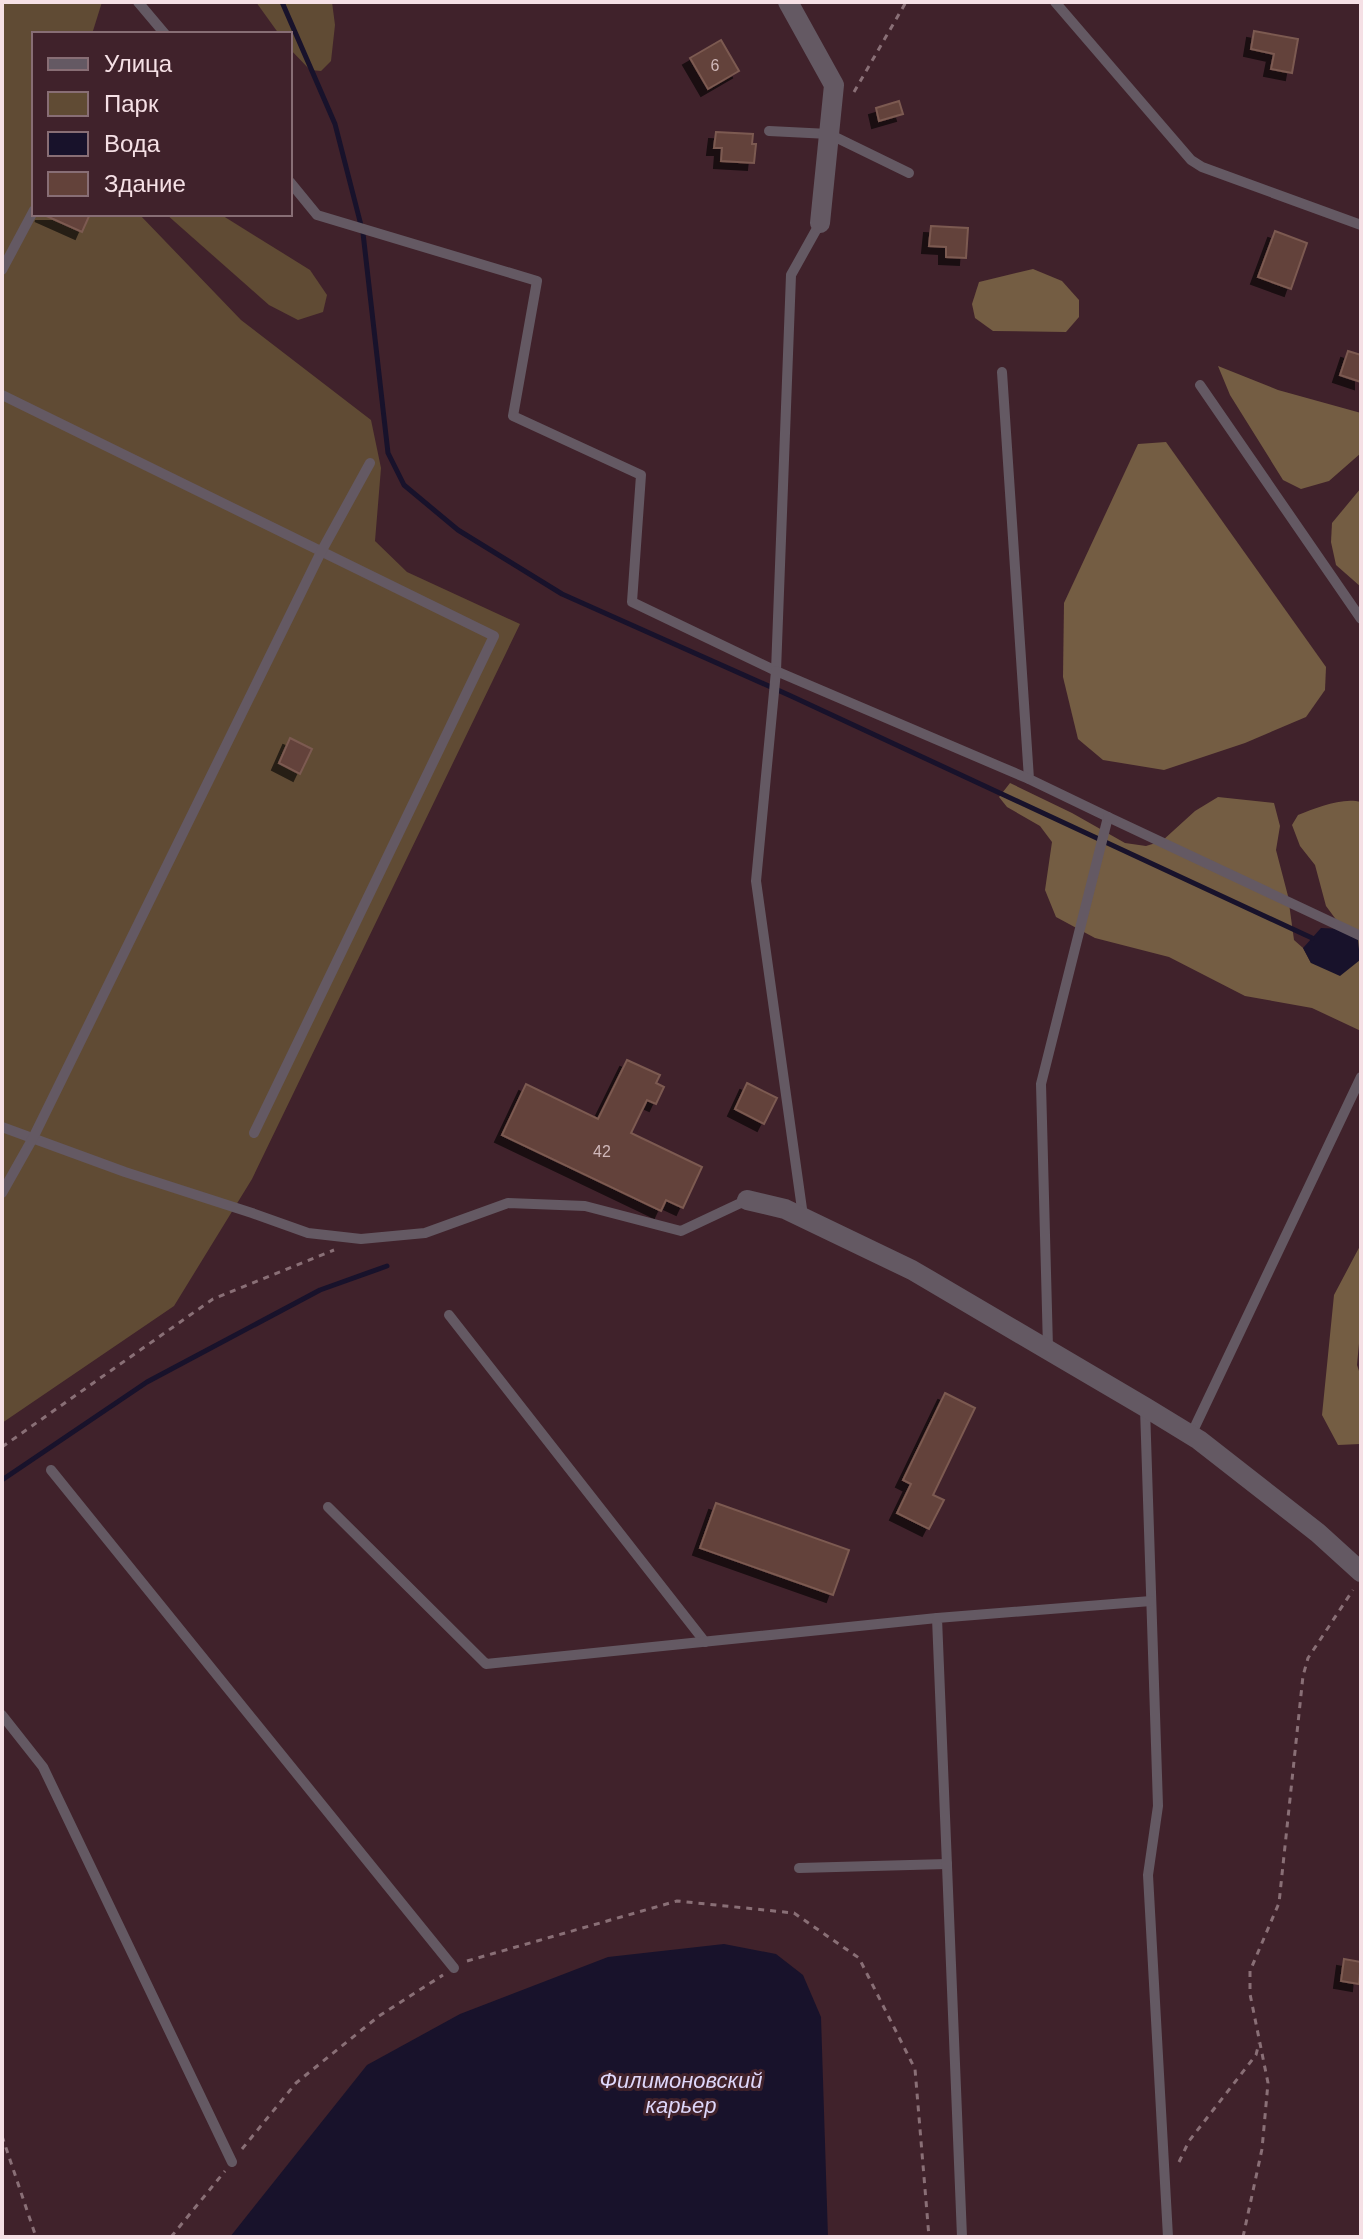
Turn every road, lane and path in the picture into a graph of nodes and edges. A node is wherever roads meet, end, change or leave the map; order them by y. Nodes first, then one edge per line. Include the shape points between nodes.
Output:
1 (138, 2) edge
2 (788, 2) edge
3 (906, 2) edge
4 (1055, 2) edge
5 (163, 32) edge
6 (852, 95) dead end
7 (769, 131) dead end
8 (829, 134) junction
9 (909, 173) dead end
10 (292, 184) edge
11 (32, 214) edge
12 (820, 223) joint
13 (1361, 225) edge
14 (2, 270) edge
15 (1002, 372) dead end
16 (1200, 385) dead end
17 (2, 395) edge
18 (370, 463) dead end
19 (321, 552) junction
20 (1361, 619) edge
21 (776, 671) junction
22 (1029, 779) junction
23 (1108, 817) junction
24 (1361, 936) edge
25 (1361, 1077) edge
26 (2, 1127) edge
27 (254, 1133) dead end
28 (33, 1138) junction
29 (2, 1193) edge
30 (747, 1200) joint
31 (803, 1218) junction
32 (361, 1239) junction
33 (449, 1315) dead end
34 (1048, 1348) junction
35 (1145, 1407) junction
36 (1191, 1435) junction
37 (2, 1447) edge
38 (51, 1470) dead end
39 (328, 1507) dead end
40 (1357, 1581) edge
41 (1151, 1601) junction
42 (937, 1618) junction
43 (705, 1642) junction
44 (2, 1715) edge
45 (947, 1864) junction
46 (799, 1868) dead end
47 (454, 1968) junction
48 (1260, 2040) junction
49 (2, 2136) edge
50 (232, 2162) junction
51 (1177, 2166) dead end
52 (36, 2237) edge
53 (171, 2237) edge
54 (929, 2237) edge
55 (962, 2237) edge
56 (1168, 2237) edge
57 (1243, 2237) edge

1 - 5 lane
2 - 8 street via 834,85
3 - 6 path
4 - 13 lane via 1191,160
7 - 8 lane
8 - 9 lane
8 - 12 street
10 - 21 lane via 317,215 537,281 513,416 641,475 632,602
11 - 14 lane
12 - 21 lane via 791,275
15 - 22 lane
16 - 20 lane
17 - 19 lane
18 - 19 lane
19 - 27 lane via 494,636
19 - 28 lane
21 - 22 lane
21 - 31 lane via 756,881
22 - 23 lane
23 - 24 lane
23 - 34 lane via 1041,1084
25 - 36 lane
26 - 28 lane
28 - 29 lane
28 - 32 lane via 308,1233
30 - 31 street
30 - 32 lane via 681,1231 585,1206 508,1203 425,1233
31 - 34 street via 912,1270
32 - 37 path via 213,1299
33 - 43 lane
34 - 35 street
35 - 36 street
35 - 41 lane
36 - 40 street via 1318,1533
38 - 47 lane
39 - 43 lane via 486,1664
40 - 48 path via 1308,1658 1303,1676 1279,1903 1250,1971
41 - 42 lane
41 - 56 lane via 1158,1806 1148,1875
42 - 43 lane
42 - 45 lane
44 - 50 lane via 43,1767
45 - 46 lane
45 - 55 lane
47 - 50 path via 379,2016 296,2083
47 - 54 path via 677,1901 794,1913 859,1958 915,2069
48 - 51 path via 1256,2055 1189,2141
48 - 57 path via 1268,2083 1262,2149
49 - 52 path
50 - 53 path

